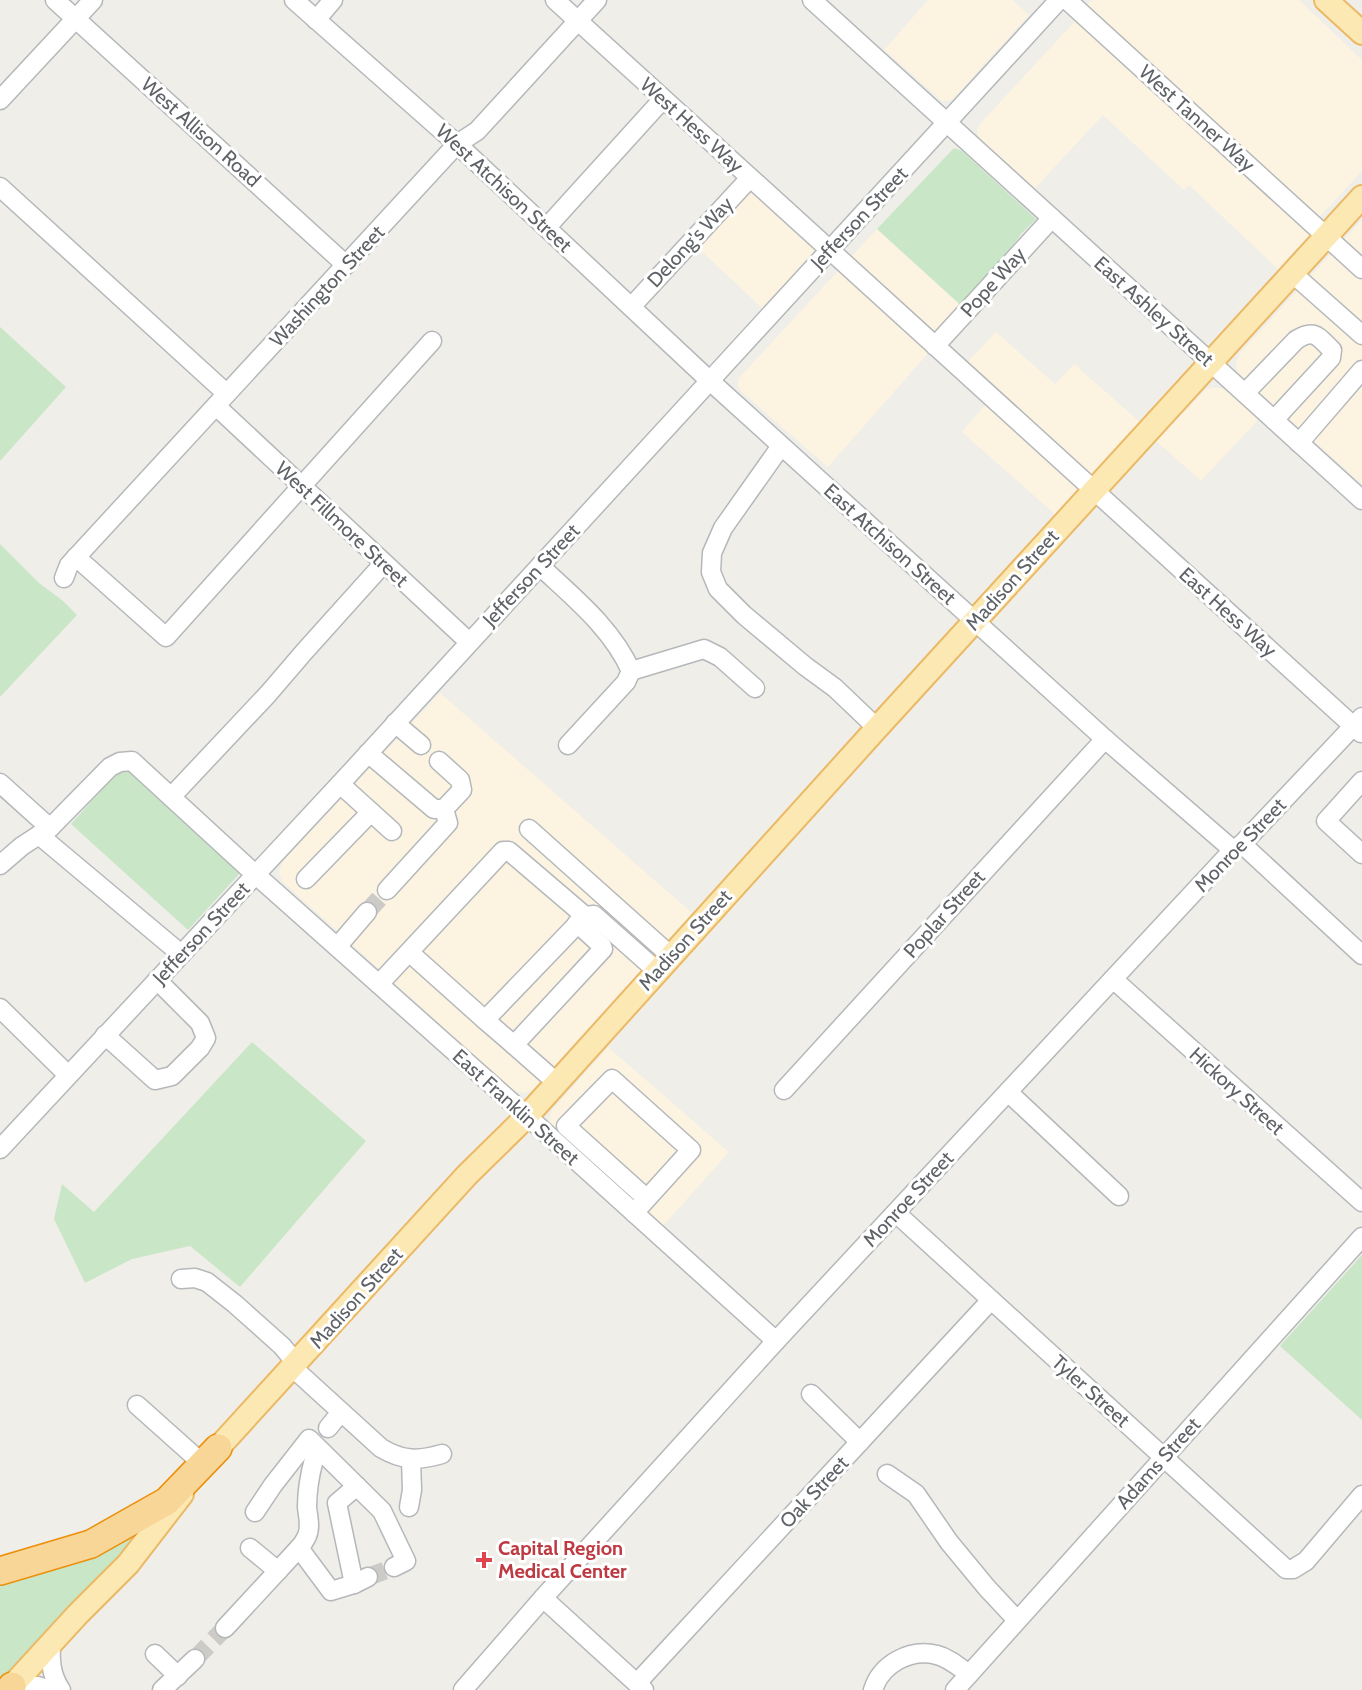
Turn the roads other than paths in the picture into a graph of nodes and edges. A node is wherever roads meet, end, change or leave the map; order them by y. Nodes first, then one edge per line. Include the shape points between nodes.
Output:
1 (55, 0) edge
2 (93, 0) edge
3 (294, 0) edge
4 (333, 0) edge
5 (555, 0) edge
6 (597, 0) edge
7 (812, 0) edge
8 (1059, 0) edge
9 (1067, 0) edge
10 (1326, 0) edge
11 (76, 18) junction
12 (316, 20) junction
13 (578, 21) junction
14 (1362, 33) edge
15 (663, 99) junction
16 (0, 100) edge
17 (947, 123) junction
18 (457, 144) junction
19 (750, 178) junction
20 (0, 187) edge
21 (1358, 208) edge
22 (1052, 218) junction
23 (547, 228) junction
24 (1326, 236) junction
25 (829, 250) junction
26 (346, 265) junction
27 (1362, 269) edge
28 (1292, 273) junction
29 (631, 307) junction
30 (1362, 336) edge
31 (432, 341) dead end
32 (935, 346) junction
33 (1211, 362) junction
34 (1362, 370) edge
35 (710, 381) junction
36 (1245, 393) junction
37 (221, 399) junction
38 (1274, 420) junction
39 (1299, 443) junction
40 (781, 446) junction
41 (302, 486) junction
42 (1094, 490) junction
43 (1362, 500) edge
44 (76, 558) junction
45 (384, 563) junction
46 (540, 566) junction
47 (64, 578) dead end
48 (974, 621) junction
49 (469, 642) junction
50 (631, 671) junction
51 (754, 688) dead end
52 (395, 723) junction
53 (1359, 726) edge
54 (877, 728) junction
55 (1105, 739) junction
56 (421, 744) dead end
57 (568, 745) dead end
58 (368, 753) junction
59 (440, 761) dead end
60 (1362, 781) edge
61 (0, 783) edge
62 (340, 784) junction
63 (171, 797) junction
64 (444, 809) junction
65 (371, 812) junction
66 (49, 828) junction
67 (529, 829) dead end
68 (392, 831) dead end
69 (1237, 847) junction
70 (4, 854) edge
71 (1362, 854) edge
72 (256, 875) junction
73 (306, 879) dead end
74 (387, 890) tunnel mouth
75 (367, 912) tunnel mouth
76 (581, 919) junction
77 (337, 947) junction
78 (409, 952) junction
79 (181, 954) junction
80 (1362, 955) edge
81 (664, 963) junction
82 (1113, 979) junction
83 (157, 980) junction
84 (379, 984) junction
85 (0, 1008) edge
86 (485, 1020) junction
87 (105, 1035) junction
88 (514, 1046) junction
89 (68, 1075) junction
90 (556, 1082) junction
91 (784, 1090) dead end
92 (1008, 1092) junction
93 (527, 1116) junction
94 (2, 1143) edge
95 (1119, 1196) dead end
96 (646, 1198) junction
97 (1362, 1202) edge
98 (634, 1213) junction
99 (896, 1213) junction
100 (1362, 1237) edge
101 (181, 1279) dead end
102 (991, 1300) junction
103 (776, 1341) junction
104 (294, 1365) junction
105 (811, 1394) dead end
106 (137, 1405) dead end
107 (341, 1412) junction
108 (328, 1428) dead end
109 (860, 1442) junction
110 (442, 1454) dead end
111 (210, 1456) junction
112 (1164, 1457) junction
113 (314, 1459) dead end
114 (411, 1459) junction
115 (887, 1474) dead end
116 (357, 1486) junction
117 (1362, 1495) edge
118 (410, 1507) dead end
119 (255, 1512) dead end
120 (250, 1548) dead end
121 (299, 1548) junction
122 (394, 1567) dead end
123 (0, 1571) edge
124 (278, 1571) junction
125 (543, 1598) junction
126 (1017, 1620) junction
127 (225, 1629) tunnel mouth
128 (51, 1644) junction
129 (155, 1654) dead end
130 (195, 1659) tunnel mouth
131 (969, 1674) junction
132 (178, 1676) junction
133 (640, 1687) edge
134 (10, 1688) edge
135 (51, 1690) edge
136 (61, 1690) edge
137 (162, 1690) edge
138 (463, 1690) edge
139 (873, 1690) edge
140 (955, 1690) edge

1 - 11 street, West Allison Road
2 - 11 street
3 - 12 street, West Atchison Street
4 - 12 street
5 - 13 street, West Hess Way
6 - 13 street, Washington Street
7 - 17 street, East Ashley Street
8 - 17 street, Jefferson Street
9 - 24 street, West Tanner Way
10 - 14 main road
11 - 16 street
11 - 26 street, West Allison Road
12 - 18 street, West Atchison Street
13 - 15 street, West Hess Way
13 - 18 street, Washington Street via 477,131
15 - 19 street, West Hess Way
15 - 23 street
17 - 22 street, East Ashley Street
17 - 25 street, Jefferson Street
18 - 23 street, West Atchison Street
18 - 26 street, Washington Street
19 - 25 street, West Hess Way
19 - 29 street, Delong's Way
20 - 37 street, West Fillmore Street
21 - 24 main road, Madison Street
22 - 32 street, Pope Way
22 - 33 street, East Ashley Street
23 - 29 street, West Atchison Street
24 - 27 street, West Tanner Way
24 - 28 main road, Madison Street
25 - 32 street, West Hess Way
25 - 35 street, Jefferson Street
26 - 37 street, Washington Street
28 - 30 street
28 - 33 main road, Madison Street
29 - 35 street, West Atchison Street
31 - 41 street
32 - 42 street, East Hess Way
33 - 36 street, East Ashley Street
33 - 42 main road, Madison Street
34 - 39 street
35 - 40 street, East Atchison Street
35 - 46 street, Jefferson Street
36 - 38 street, East Ashley Street
36 - 38 street via 1296,340 1306,333 1316,334 1332,350 1331,358
37 - 41 street, West Fillmore Street
37 - 44 street, Washington Street
38 - 39 street, East Ashley Street
39 - 43 street, East Ashley Street
40 - 48 street, East Atchison Street
40 - 54 street via 723,528 712,553 711,572 718,589 744,615 835,688
41 - 44 street via 166,637
41 - 45 street, West Fillmore Street
42 - 48 main road, Madison Street
42 - 53 street, East Hess Way
44 - 47 street, Washington Street
45 - 49 street, West Fillmore Street
45 - 63 street
46 - 49 street, Jefferson Street
46 - 50 street via 597,620
48 - 54 main road, Madison Street
48 - 55 street, East Atchison Street
49 - 52 street, Jefferson Street
50 - 51 street via 704,650 720,657
50 - 57 street via 626,682
52 - 56 street
52 - 58 street, Jefferson Street
53 - 69 street, Monroe Street
54 - 81 main road, Madison Street
55 - 69 street, East Atchison Street
55 - 91 street, Poplar Street
58 - 62 street, Jefferson Street
58 - 64 street via 434,810
59 - 64 street via 460,780 462,790
60 - 71 street via 1326,821
61 - 66 street
62 - 65 street
62 - 72 street, Jefferson Street
63 - 66 street, East Franklin Street via 132,760 120,762 110,767
63 - 72 street, East Franklin Street
64 - 74 street via 448,823
65 - 68 street
65 - 73 street
66 - 70 street
66 - 79 street
67 - 81 street
69 - 80 street, East Atchison Street
69 - 82 street, Monroe Street
72 - 77 street, East Franklin Street
72 - 79 street, Jefferson Street
75 - 77 street
76 - 78 street via 509,851 503,851
76 - 81 street via 594,915
76 - 86 street
76 - 88 street via 603,949
77 - 84 street, East Franklin Street
78 - 84 street
78 - 86 street
79 - 83 street, Jefferson Street
81 - 90 main road, Madison Street
82 - 92 street, Monroe Street
82 - 97 street, Hickory Street
83 - 87 street, Jefferson Street
83 - 87 street via 200,1023 206,1038 200,1048 172,1076 155,1080
84 - 93 street, East Franklin Street
85 - 89 street
86 - 88 street
87 - 89 street, Jefferson Street
88 - 90 street
89 - 94 street, Jefferson Street
90 - 93 main road, Madison Street
92 - 95 street
92 - 99 street, Monroe Street
93 - 98 street, East Franklin Street
93 - 104 main road, Madison Street
96 - 96 street via 691,1150 612,1079 566,1126
96 - 98 street
98 - 103 street, East Franklin Street
99 - 102 street, Tyler Street
99 - 103 street, Monroe Street
100 - 112 street, Adams Street
101 - 104 street via 207,1282 282,1346
102 - 109 street, Oak Street
102 - 112 street, Tyler Street
103 - 125 street, Monroe Street
104 - 107 street
104 - 111 main road, Madison Street
105 - 109 street
106 - 111 street
107 - 108 street
107 - 114 street via 381,1448
109 - 133 street, Oak Street
110 - 114 street
111 - 123 highway via 167,1501 91,1544
111 - 128 main road, Madison Street via 128,1564
112 - 117 street, Tyler Street via 1286,1569 1305,1561
112 - 126 street, Adams Street
113 - 121 street via 308,1493 308,1536
114 - 118 street
115 - 126 street via 916,1494 949,1542
116 - 119 street via 309,1439
116 - 121 street via 338,1503 361,1581 331,1591
116 - 122 street via 382,1511 406,1562
120 - 124 street
121 - 124 street
124 - 127 street
125 - 133 street
125 - 138 street, Monroe Street
126 - 131 street, Adams Street
128 - 134 main road, Madison Street
128 - 136 street via 50,1665
129 - 132 street
130 - 132 street
131 - 139 street via 937,1655 910,1655 885,1669
131 - 140 street, Adams Street
132 - 137 street
134 - 135 street via 38,1686

